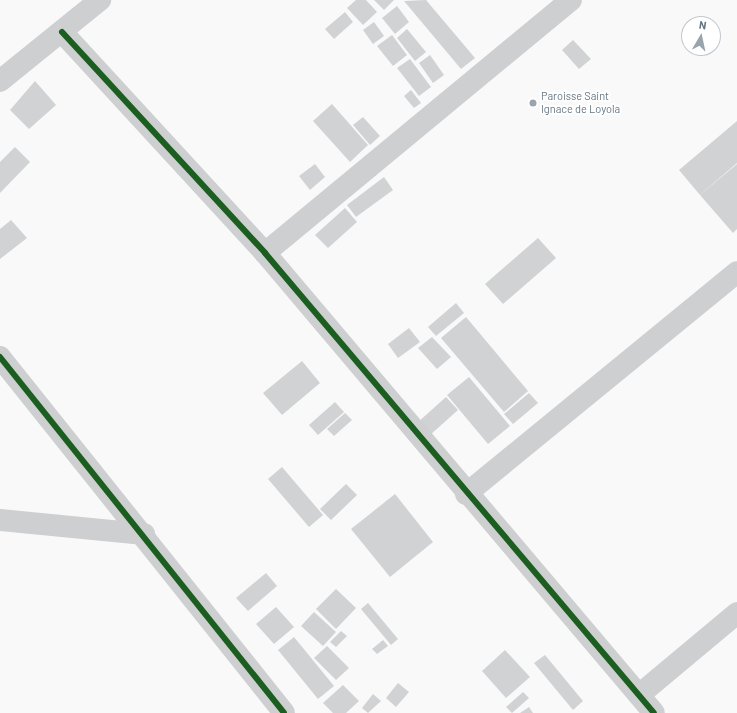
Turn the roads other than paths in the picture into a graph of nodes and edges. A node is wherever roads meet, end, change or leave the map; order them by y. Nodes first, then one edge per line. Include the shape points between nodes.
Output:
1 (100, 0) edge
2 (571, 0) edge
3 (62, 32) junction
4 (0, 81) edge
5 (265, 253) junction
6 (737, 272) edge
7 (0, 356) edge
8 (466, 494) junction
9 (0, 520) edge
10 (144, 534) junction
11 (737, 612) edge
12 (638, 695) junction
13 (284, 713) edge
14 (654, 713) edge

1 - 3 street
2 - 5 street
3 - 4 street
3 - 5 street
5 - 8 street
6 - 8 street
7 - 10 street
8 - 12 street
9 - 10 street
10 - 13 street
11 - 12 street
12 - 14 street

